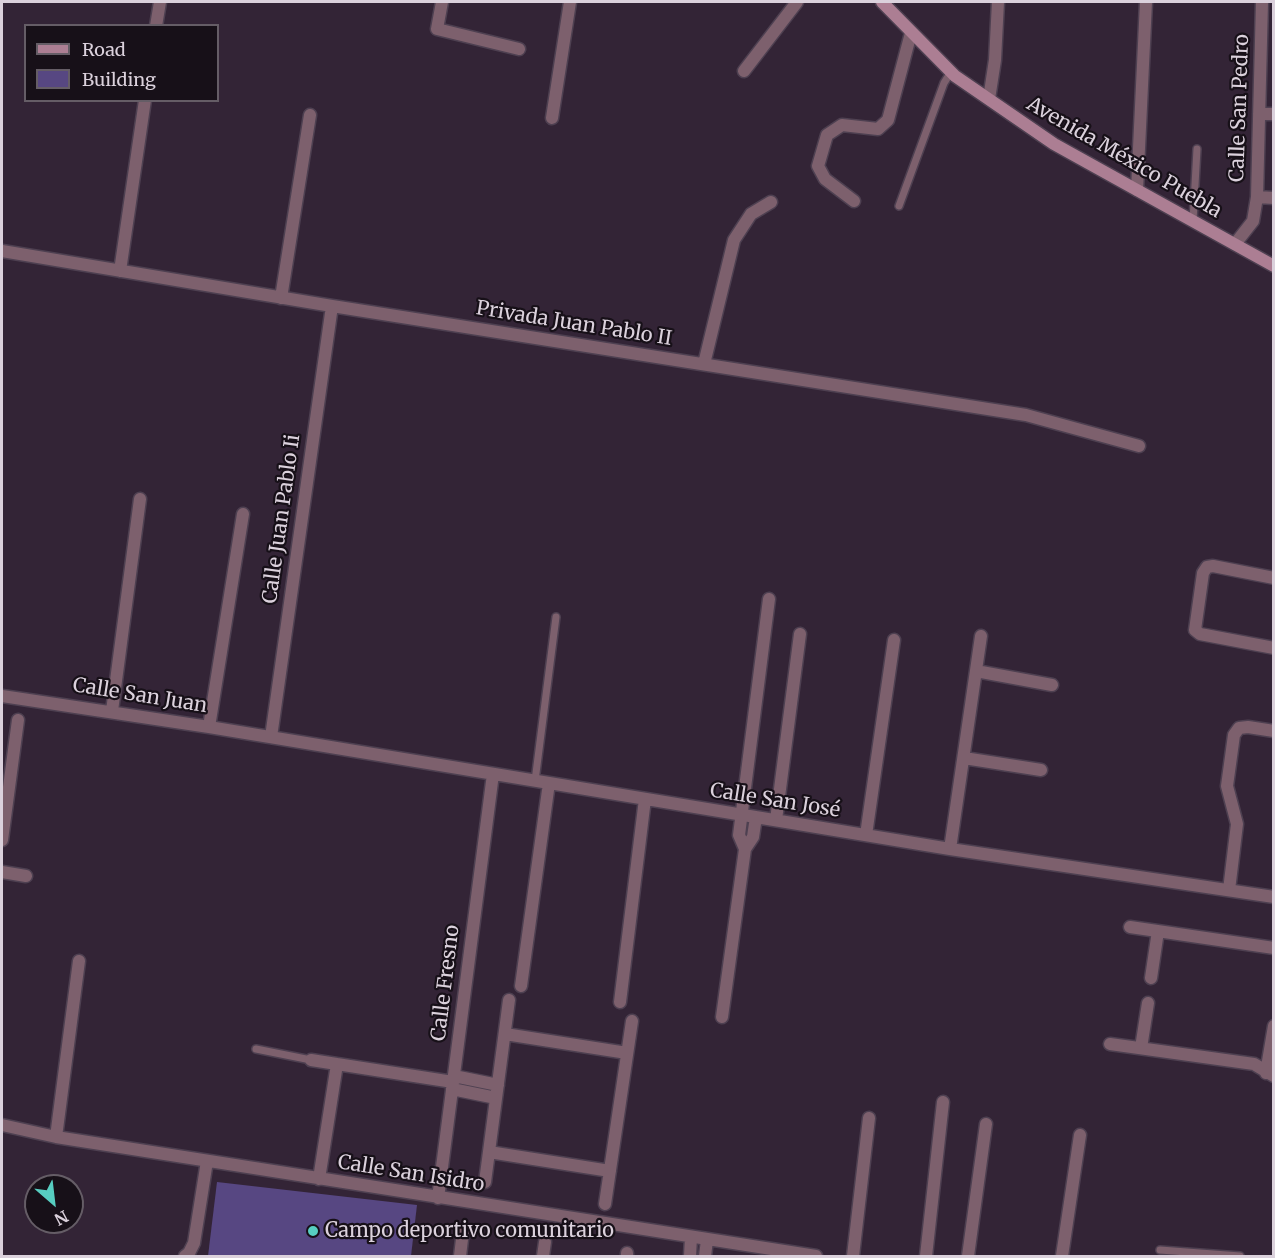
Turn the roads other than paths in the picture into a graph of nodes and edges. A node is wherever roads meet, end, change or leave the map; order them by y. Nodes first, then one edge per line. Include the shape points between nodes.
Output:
1 (160, 2) edge
2 (442, 2) edge
3 (570, 2) edge
4 (797, 2) edge
5 (882, 2) edge
6 (998, 2) edge
7 (1146, 2) edge
8 (1262, 2) edge
9 (156, 24) edge
10 (1268, 29) edge
11 (911, 33) junction
12 (519, 49) dead end
13 (744, 71) dead end
14 (951, 72) junction
15 (989, 99) junction
16 (146, 102) edge
17 (1259, 114) junction
18 (1274, 114) edge
19 (310, 115) dead end
20 (552, 118) dead end
21 (1197, 149) dead end
22 (1137, 190) junction
23 (1257, 197) junction
24 (1274, 198) edge
25 (854, 201) dead end
26 (771, 202) dead end
27 (899, 206) dead end
28 (1193, 221) junction
29 (1235, 244) junction
30 (2, 251) edge
31 (1274, 266) edge
32 (120, 271) junction
33 (281, 298) junction
34 (332, 306) junction
35 (704, 364) junction
36 (1139, 446) dead end
37 (140, 499) dead end
38 (243, 514) dead end
39 (1274, 578) edge
40 (769, 599) dead end
41 (556, 617) dead end
42 (800, 634) dead end
43 (981, 636) dead end
44 (894, 640) dead end
45 (1274, 648) edge
46 (976, 671) junction
47 (1052, 685) dead end
48 (2, 696) edge
49 (112, 711) junction
50 (18, 720) dead end
51 (210, 726) junction
52 (1274, 731) edge
53 (271, 737) junction
54 (964, 758) junction
55 (1041, 770) dead end
56 (492, 774) junction
57 (535, 781) junction
58 (549, 783) junction
59 (5, 792) edge
60 (645, 799) junction
61 (742, 815) junction
62 (756, 817) junction
63 (776, 820) junction
64 (866, 835) junction
65 (2, 840) edge
66 (745, 849) junction
67 (950, 849) junction
68 (2, 872) edge
69 (26, 876) dead end
70 (1229, 890) junction
71 (1274, 897) edge
72 (1130, 927) dead end
73 (1158, 931) junction
74 (1274, 948) edge
75 (79, 961) dead end
76 (1151, 978) dead end
77 (521, 986) dead end
78 (509, 1000) dead end
79 (620, 1002) dead end
80 (1148, 1002) dead end
81 (722, 1017) dead end
82 (632, 1021) dead end
83 (1274, 1026) edge
84 (505, 1034) junction
85 (1110, 1044) dead end
86 (1141, 1048) junction
87 (256, 1049) dead end
88 (627, 1053) junction
89 (1271, 1059) edge
90 (311, 1060) joint
91 (337, 1064) junction
92 (1254, 1064) junction
93 (1270, 1075) edge
94 (453, 1083) junction
95 (497, 1092) junction
96 (943, 1102) dead end
97 (869, 1118) dead end
98 (986, 1124) dead end
99 (2, 1125) edge
100 (1080, 1135) dead end
101 (56, 1137) junction
102 (489, 1152) junction
103 (207, 1161) junction
104 (610, 1171) junction
105 (319, 1179) junction
106 (485, 1182) dead end
107 (438, 1198) junction
108 (605, 1204) dead end
109 (463, 1231) dead end
110 (691, 1237) junction
111 (707, 1240) junction
112 (545, 1242) dead end
113 (1160, 1250) dead end
114 (185, 1257) edge
115 (460, 1257) edge
116 (543, 1257) edge
117 (690, 1257) edge
118 (705, 1257) edge
119 (816, 1257) edge
120 (853, 1257) edge
121 (926, 1257) edge
122 (968, 1257) edge
123 (1062, 1257) edge
124 (1240, 1257) edge

1 - 9 street
2 - 12 street via 437,29
3 - 20 street
4 - 13 street
5 - 11 main road, Avenida México Puebla
6 - 15 street
7 - 22 street
8 - 10 street, Calle San Pedro
10 - 17 street, Calle San Pedro
11 - 14 main road, Avenida México Puebla
11 - 25 street via 888,120 878,129 842,125 827,135 818,166 825,179
14 - 15 main road, Avenida México Puebla
14 - 27 lane
15 - 22 main road, Avenida México Puebla via 1054,144
16 - 32 street
17 - 18 street
17 - 23 street, Calle San Pedro
19 - 33 street
21 - 28 lane
22 - 28 main road, Avenida México Puebla
23 - 24 street
23 - 29 street, Calle San Pedro via 1253,221
26 - 35 street via 751,214 734,240
28 - 29 main road, Avenida México Puebla
29 - 31 main road, Avenida México Puebla
30 - 32 street, Privada Juan Pablo II
32 - 33 street, Privada Juan Pablo II
33 - 34 street, Privada Juan Pablo II
34 - 35 street, Privada Juan Pablo II
34 - 53 street, Calle Juan Pablo Ii
35 - 36 street, Privada Juan Pablo II via 1026,415
37 - 49 street
38 - 51 street
39 - 45 street via 1207,567 1195,630
40 - 61 street
41 - 57 lane
42 - 63 street
43 - 46 street
44 - 64 street
46 - 47 street
46 - 54 street
48 - 49 street, Calle San Juan
49 - 51 street, Calle San Juan
50 - 59 street
51 - 53 street, Calle San Juan
52 - 70 street via 1248,727 1239,728 1234,735 1227,786 1237,824
53 - 56 street, Calle San José
54 - 55 street
54 - 67 street
56 - 57 street, Calle San José
56 - 94 street, Calle Fresno
57 - 58 street, Calle San José
58 - 60 street, Calle San José
58 - 77 street
59 - 65 street
60 - 61 street, Calle San José
60 - 79 street
61 - 62 street, Calle San José
61 - 66 street via 739,835
62 - 63 street, Calle San José
62 - 66 street via 753,837
63 - 64 street, Calle San José
64 - 67 street, Calle San José
66 - 81 street
67 - 70 street, Calle San José
68 - 69 street
70 - 71 street, Calle San José
72 - 73 street
73 - 74 street
73 - 76 street
75 - 101 street
78 - 84 street
80 - 86 street
82 - 88 street
83 - 89 street
84 - 88 street
84 - 95 street
85 - 86 street
86 - 92 street
87 - 90 lane
88 - 104 street
89 - 92 street
89 - 93 street
90 - 91 street
91 - 94 street
91 - 105 street
92 - 93 street
94 - 95 street
94 - 107 street, Calle Fresno
95 - 102 street
96 - 121 street
97 - 120 street
98 - 122 street
99 - 101 street, Calle San Isidro
100 - 123 street
101 - 103 street, Calle San Isidro
102 - 104 street
102 - 106 street
103 - 105 street, Calle San Isidro
103 - 114 street via 194,1243
104 - 108 street
105 - 107 street, Calle San Isidro
107 - 110 street, Calle San Isidro
109 - 115 street
110 - 111 street, Calle San Isidro
110 - 117 street
111 - 118 street
111 - 119 street, Calle San Isidro
112 - 116 street
113 - 124 lane

